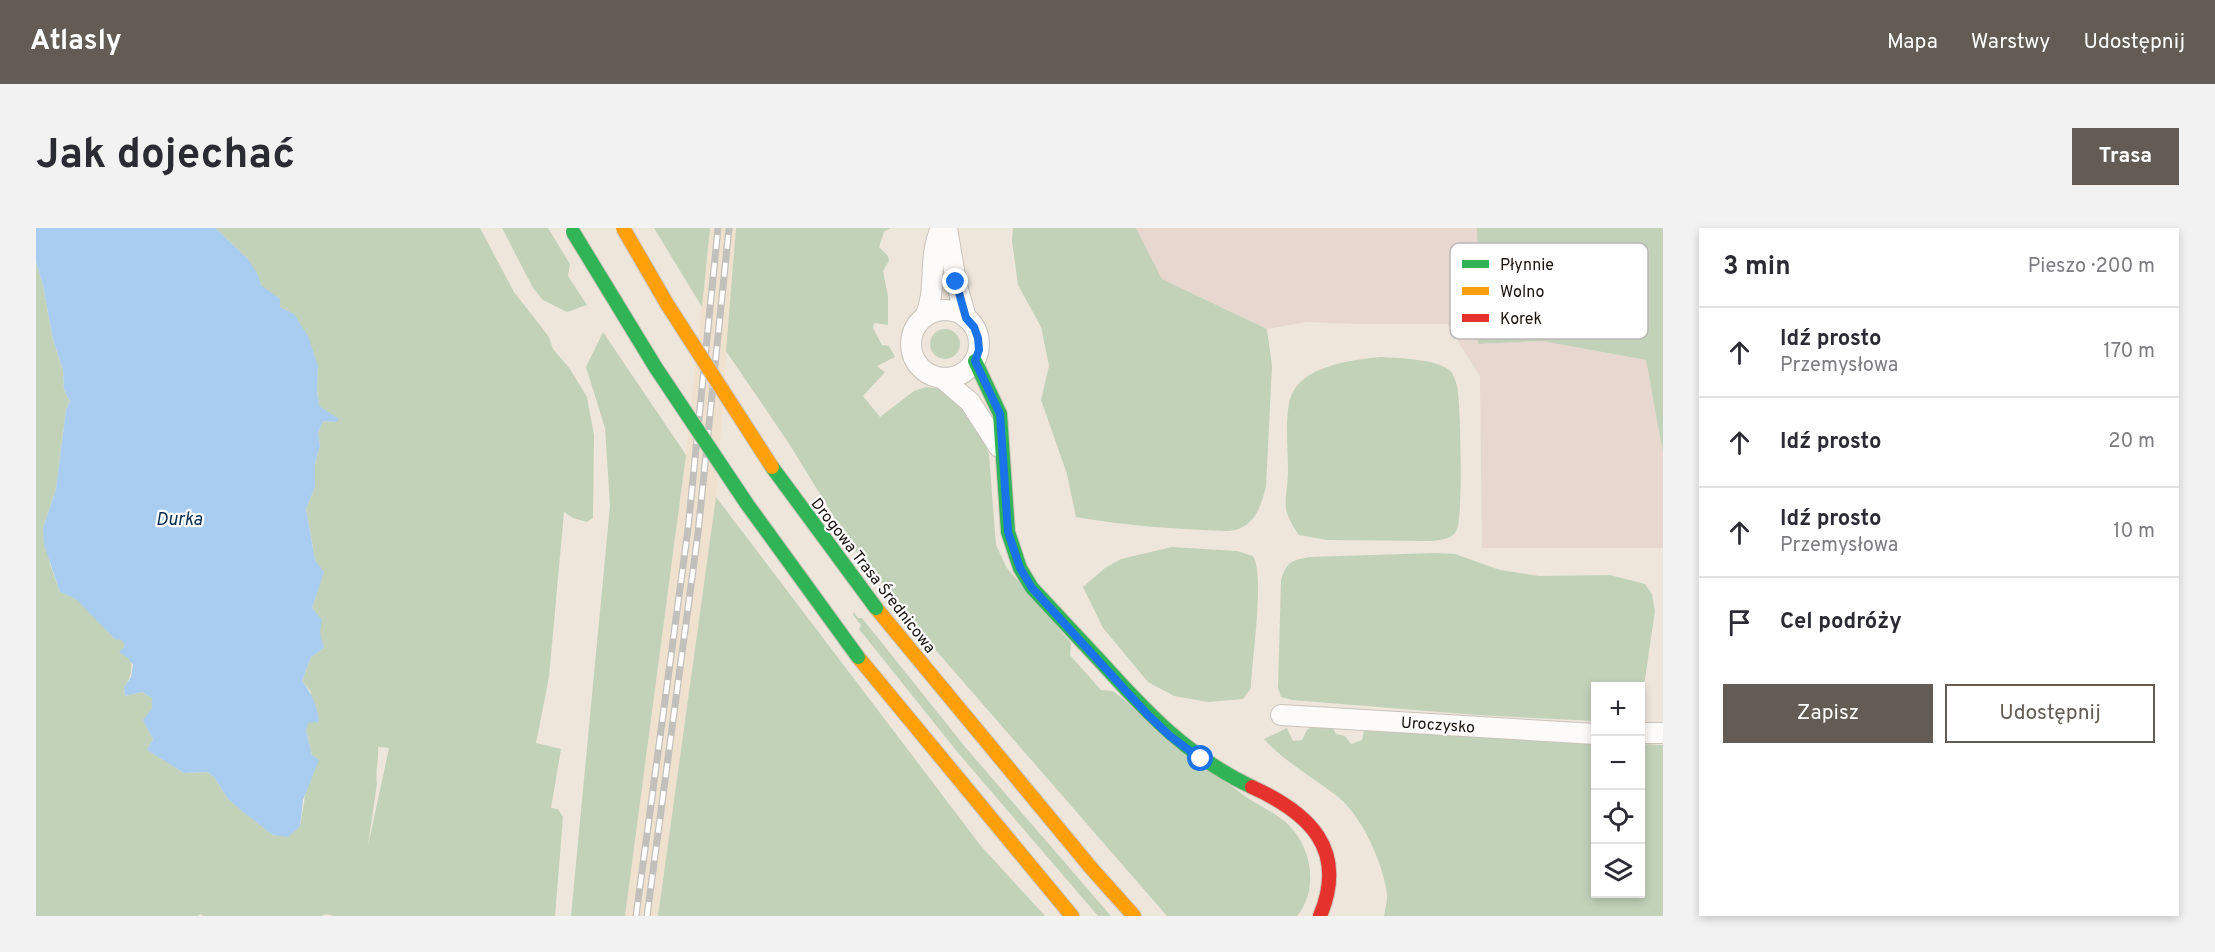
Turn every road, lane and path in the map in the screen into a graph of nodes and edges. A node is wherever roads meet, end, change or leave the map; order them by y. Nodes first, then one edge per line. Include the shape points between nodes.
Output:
1 (623, 228) edge
2 (941, 228) edge
3 (947, 228) edge
4 (572, 230) edge
5 (925, 317) junction
6 (966, 318) junction
7 (975, 361) junction
8 (942, 378) junction
9 (1001, 450) junction
10 (1281, 715) dead end
11 (1645, 733) edge
12 (1663, 733) edge
13 (1591, 734) edge
14 (1072, 916) edge
15 (1134, 916) edge
16 (1320, 916) edge

1 - 15 main road, Drogowa Trasa Średnicowa, bridge via 771,466 876,608
2 - 5 street via 934,243 931,299
3 - 6 street
4 - 14 main road, bridge via 656,368 858,657
5 - 6 street via 946,310
5 - 8 street via 912,334 913,355 924,371
6 - 7 street via 978,338
7 - 8 street via 961,375
7 - 9 main road via 1000,414
8 - 9 street via 975,408
9 - 16 main road via 1008,532 1020,568 1032,588 1170,736 1227,775 1286,802 1304,818 1318,836 1329,868 1328,892
10 - 13 street, Uroczysko
11 - 12 street

